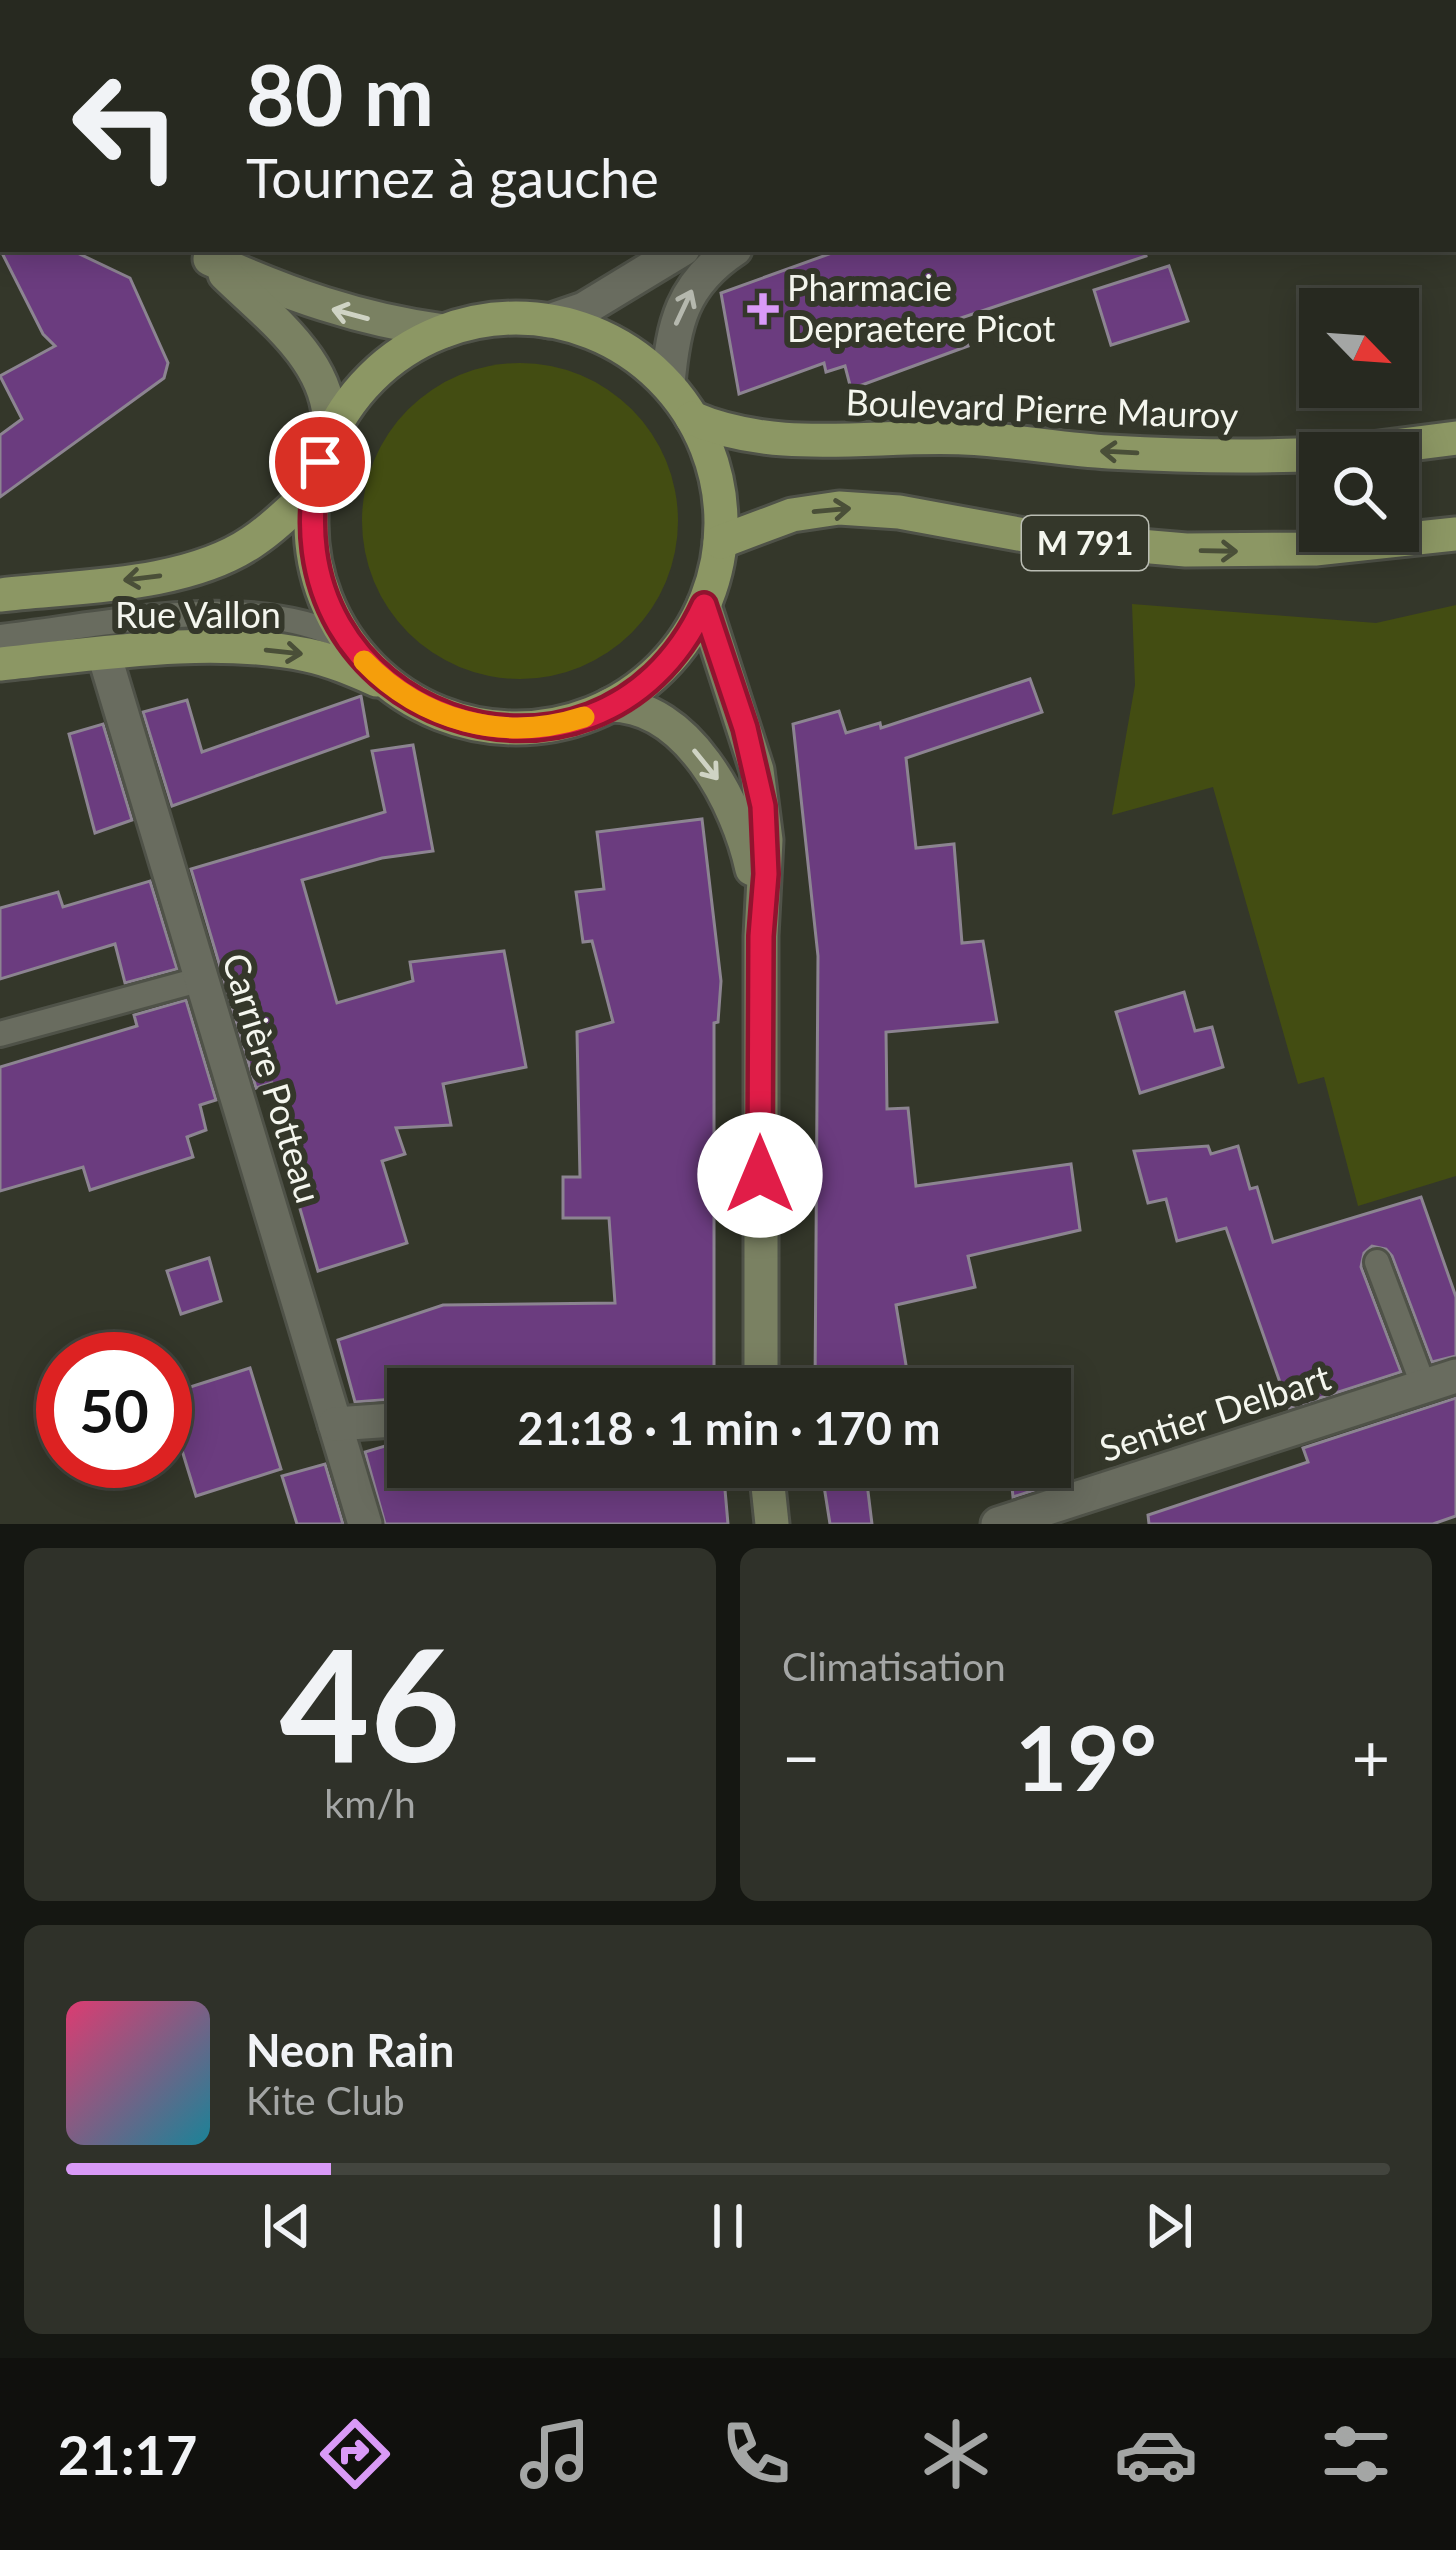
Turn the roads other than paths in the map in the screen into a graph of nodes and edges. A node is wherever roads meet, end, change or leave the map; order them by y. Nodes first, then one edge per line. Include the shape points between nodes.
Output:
1 (678, 252) edge
2 (731, 252) edge
3 (204, 254) edge
4 (549, 321) junction
5 (443, 331) junction
6 (668, 384) junction
7 (692, 418) junction
8 (1456, 438) edge
9 (329, 439) junction
10 (1419, 443) edge
11 (1299, 454) edge
12 (315, 487) junction
13 (1456, 534) edge
14 (720, 542) junction
15 (0, 595) edge
16 (704, 605) junction
17 (0, 637) edge
18 (346, 639) junction
19 (104, 654) junction
20 (0, 664) edge
21 (391, 686) junction
22 (610, 705) junction
23 (761, 936) junction
24 (202, 980) junction
25 (0, 1034) edge
26 (1377, 1262) dead end
27 (760, 1368) edge
28 (1440, 1382) edge
29 (387, 1420) edge
30 (335, 1424) junction
31 (768, 1488) edge
32 (365, 1524) edge
33 (772, 1524) edge
34 (998, 1524) edge

1 - 4 street
6 -> 2 street via 675,326 690,293
5 -> 3 main road via 339,311
3 - 9 main road via 318,374 331,410
4 - 5 main road via 496,319
4 - 6 main road via 608,340
5 - 9 main road via 370,379
6 - 7 main road
11 -> 7 main road, Boulevard Pierre Mauroy via 1154,454 930,436 774,440
7 - 14 main road via 716,478
8 - 10 main road
9 - 12 main road
12 -> 15 main road, Rue Vallon via 251,543 209,564
12 - 18 main road via 315,566
14 -> 13 main road, M 791 via 792,515 839,508 1035,538 1186,550 1316,549
14 - 16 main road
16 - 22 main road via 670,658
16 - 23 main road via 757,770 766,840
17 - 18 lane via 245,616 300,621
18 - 21 main road
19 - 20 main road, Rue Vallon
19 -> 21 main road, Rue Vallon via 282,651
19 - 24 street, Carrière Potteau
21 - 22 main road via 448,717 498,728 563,723
22 -> 23 main road via 667,727 725,789 746,837
23 - 27 main road
24 - 25 lane
24 - 30 street, Carrière Potteau
26 - 28 lane
28 - 34 street, Sentier Delbart
29 - 30 street
30 - 32 street, Carrière Potteau
31 - 33 main road

